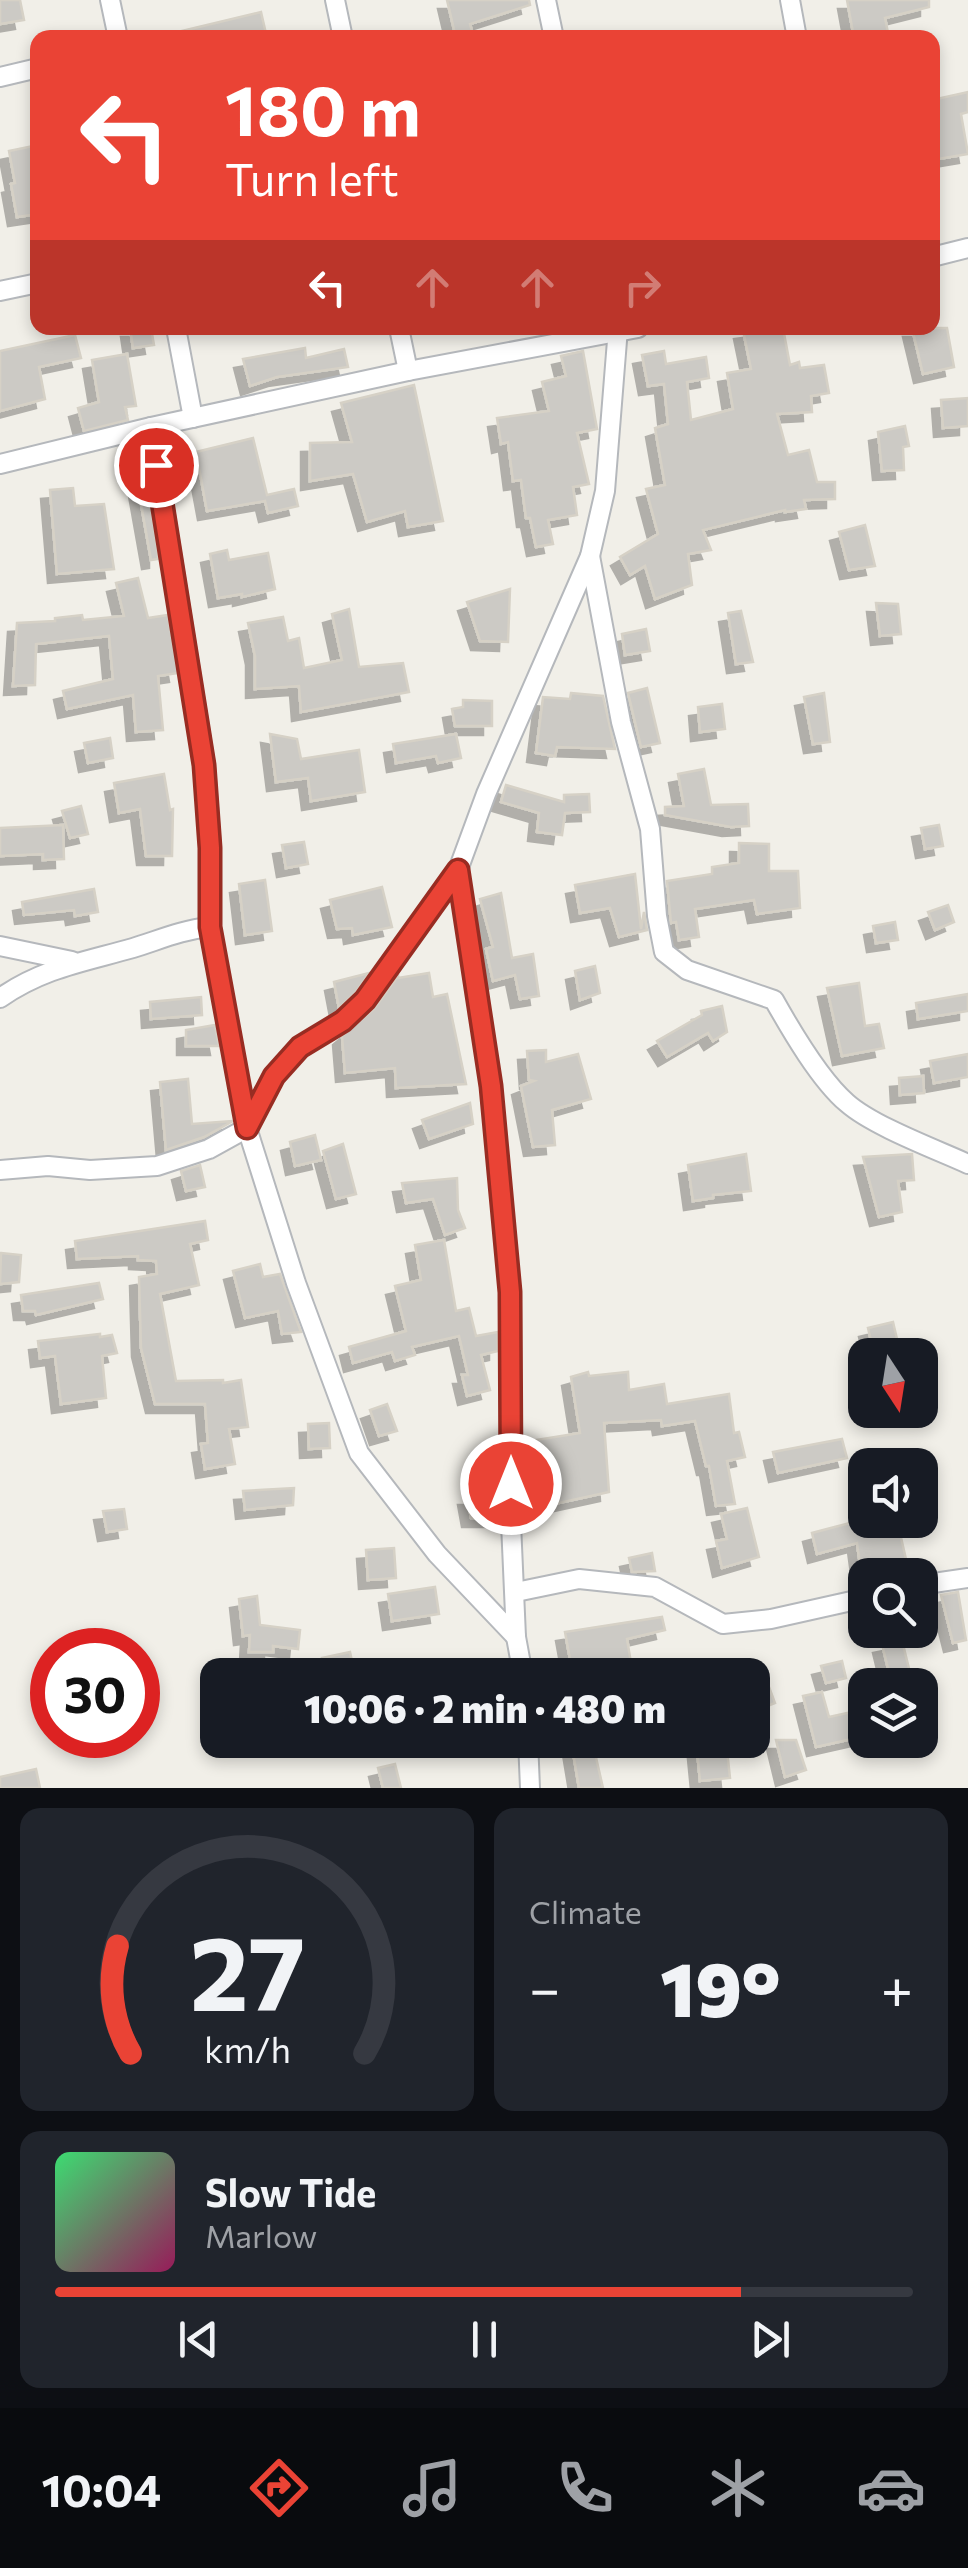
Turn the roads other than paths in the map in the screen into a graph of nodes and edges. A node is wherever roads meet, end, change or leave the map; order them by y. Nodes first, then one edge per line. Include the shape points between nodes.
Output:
1 (110, 0) edge
2 (335, 0) edge
3 (546, 0) edge
4 (790, 0) edge
5 (116, 30) edge
6 (341, 30) edge
7 (552, 30) edge
8 (796, 30) edge
9 (30, 70) edge
10 (0, 77) edge
11 (968, 248) edge
12 (940, 254) edge
13 (30, 284) edge
14 (0, 291) edge
15 (177, 335) edge
16 (400, 335) edge
17 (593, 335) edge
18 (619, 335) edge
19 (408, 371) junction
20 (193, 418) junction
21 (151, 427) junction
22 (0, 464) edge
23 (590, 556) junction
24 (458, 870) junction
25 (210, 927) junction
26 (0, 946) edge
27 (78, 962) junction
28 (0, 998) edge
29 (247, 1128) junction
30 (968, 1164) edge
31 (0, 1170) edge
32 (968, 1578) edge
33 (938, 1582) edge
34 (516, 1592) junction
35 (848, 1602) edge
36 (516, 1637) junction
37 (520, 1658) edge
38 (529, 1758) edge
39 (530, 1788) edge

1 - 5 street
2 - 6 street
3 - 7 street
4 - 8 street
9 - 10 street
11 - 12 street
13 - 14 street
15 - 20 street
16 - 19 street
17 - 19 street
18 - 23 street via 604,490
19 - 20 street
20 - 21 street
21 - 22 street
21 - 25 street via 204,765
23 - 24 street
23 - 30 street via 621,722 650,829 664,952 687,970 774,1000 799,1046 848,1104
24 - 29 street via 365,1000 300,1047 274,1076
24 - 34 street via 491,1086 510,1292
25 - 27 street
25 - 29 street
26 - 27 street
27 - 28 street via 28,979
29 - 31 street via 157,1166
29 - 36 street via 359,1453 437,1554
32 - 33 street
34 - 35 street via 579,1578 654,1586 723,1624
34 - 36 street
36 - 37 street
38 - 39 street

